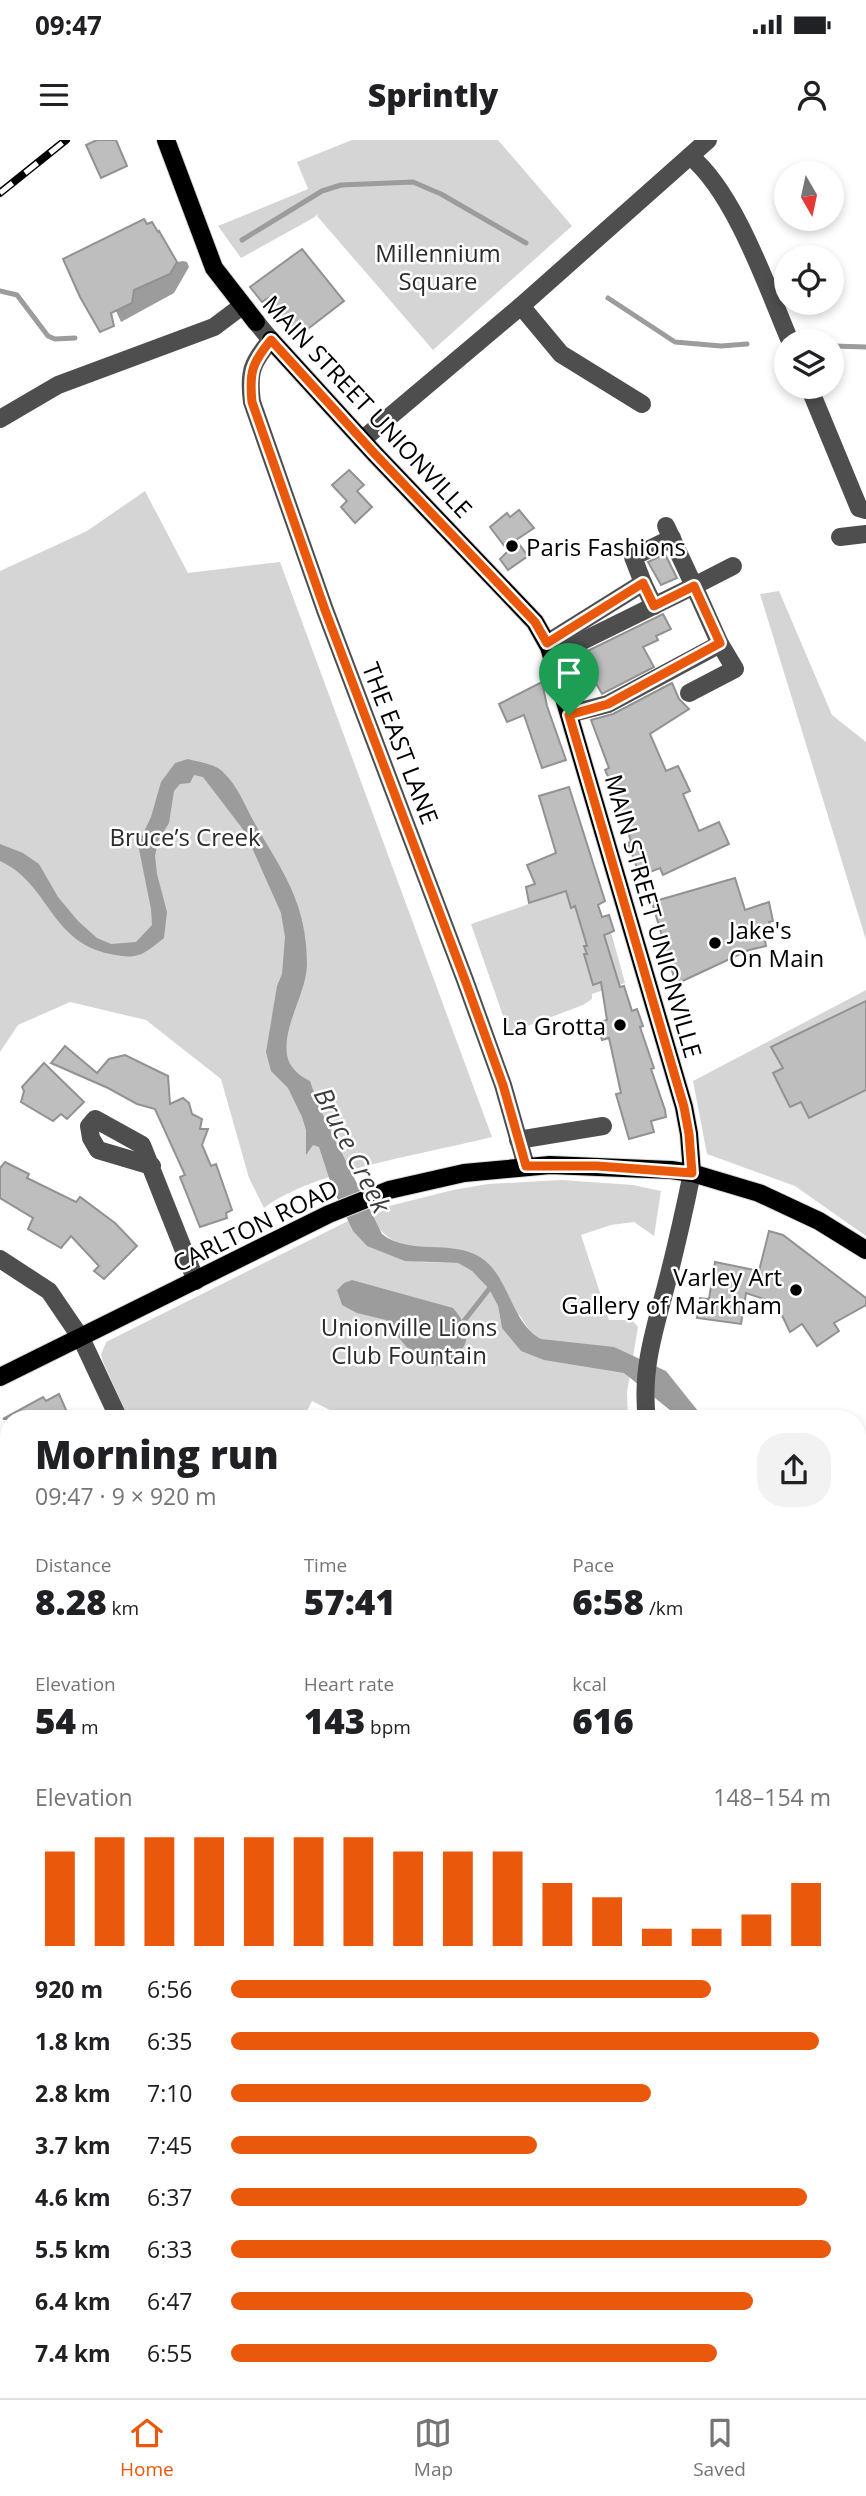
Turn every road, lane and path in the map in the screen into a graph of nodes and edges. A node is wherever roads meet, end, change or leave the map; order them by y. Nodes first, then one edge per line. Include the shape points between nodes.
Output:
1 (708, 140) edge
2 (172, 143) edge
3 (690, 156) junction
4 (242, 306) junction
5 (521, 306) junction
6 (256, 322) joint
7 (785, 329) edge
8 (271, 340) junction
9 (814, 399) edge
10 (642, 404) dead end
11 (0, 419) edge
12 (362, 440) junction
13 (866, 510) edge
14 (866, 534) edge
15 (840, 537) dead end
16 (733, 566) dead end
17 (643, 583) junction
18 (694, 586) junction
19 (654, 606) junction
20 (720, 643) junction
21 (550, 650) junction
22 (690, 693) dead end
23 (569, 715) junction
24 (603, 1126) dead end
25 (518, 1140) junction
26 (152, 1166) dead end
27 (526, 1166) junction
28 (692, 1173) junction
29 (866, 1250) edge
30 (0, 1259) edge
31 (196, 1281) junction
32 (81, 1338) junction
33 (0, 1377) edge
34 (115, 1410) edge
35 (645, 1410) edge

1 - 3 street
2 - 4 main road, MAIN STREET UNIONVILLE via 214,268
3 - 5 street
3 - 7 street via 734,215
4 - 6 main road, MAIN STREET UNIONVILLE
4 - 11 street via 214,327 58,385
5 - 10 street via 561,354
5 - 12 street
6 - 8 street, MAIN STREET UNIONVILLE
8 - 12 main road, MAIN STREET UNIONVILLE
8 - 25 street, THE EAST LANE via 257,357 249,379 252,402 503,1085
9 - 13 street via 859,508
12 - 21 main road, MAIN STREET UNIONVILLE via 535,622
14 - 15 street
16 - 18 street
17 - 18 street via 633,557 669,532
17 - 19 street
17 - 21 street
18 - 19 street
18 - 20 street
19 - 21 street
20 - 22 street via 735,669
20 - 23 street via 608,704
21 - 23 main road, MAIN STREET UNIONVILLE
23 - 28 main road, MAIN STREET UNIONVILLE via 684,1107
24 - 25 street
25 - 27 street, THE EAST LANE
26 - 31 street
27 - 28 main road, CARLTON ROAD
27 - 31 main road, CARLTON ROAD via 464,1173 389,1190 329,1214
28 - 29 main road, CARLTON ROAD via 759,1193
28 - 35 street, MAIN STREET UNIONVILLE via 649,1354
30 - 32 street via 49,1291
31 - 32 main road, CARLTON ROAD
32 - 33 main road, CARLTON ROAD
32 - 34 street

